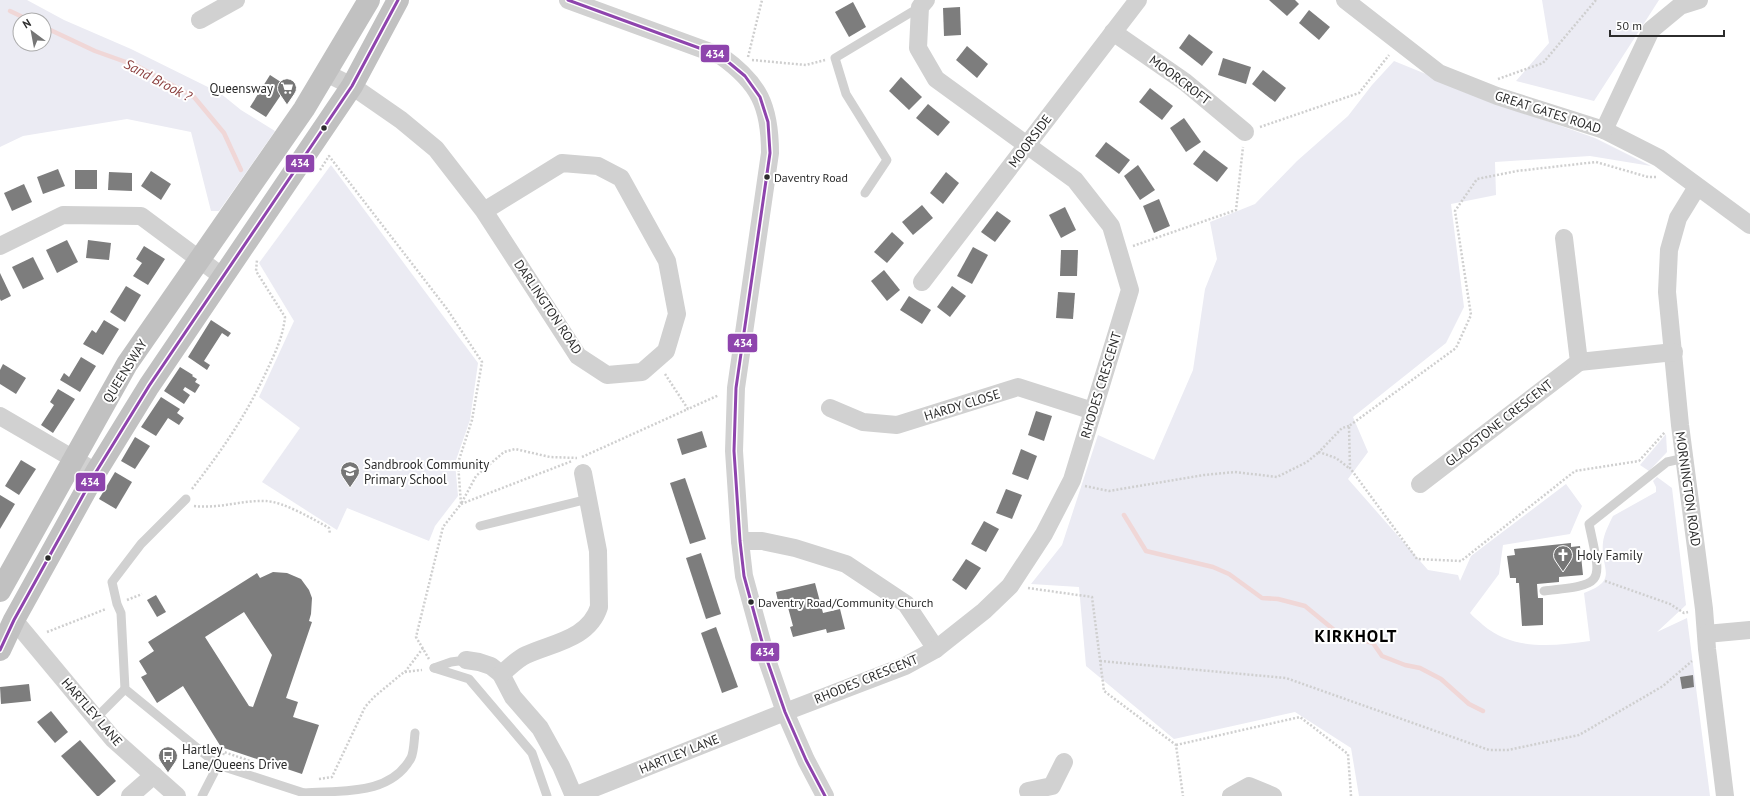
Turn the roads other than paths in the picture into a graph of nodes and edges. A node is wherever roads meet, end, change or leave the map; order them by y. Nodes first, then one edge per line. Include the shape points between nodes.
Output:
1 (236, 0) edge
2 (369, 0) edge
3 (398, 0) edge
4 (568, 0) edge
5 (1138, 0) edge
6 (1345, 0) edge
7 (1699, 0) edge
8 (923, 4) edge
9 (200, 20) dead end
10 (1113, 32) junction
11 (326, 73) junction
12 (352, 86) junction
13 (1604, 130) junction
14 (1245, 132) road end
15 (1027, 145) junction
16 (1690, 182) junction
17 (865, 193) dead end
18 (484, 211) junction
19 (1750, 226) edge
20 (1564, 238) dead end
21 (0, 246) edge
22 (200, 259) junction
23 (223, 277) junction
24 (922, 282) dead end
25 (1674, 352) junction
26 (1579, 362) junction
27 (830, 408) dead end
28 (1093, 411) junction
29 (0, 416) edge
30 (1685, 458) junction
31 (74, 459) junction
32 (581, 466) road end
33 (96, 472) junction
34 (1420, 484) dead end
35 (186, 499) road end
36 (588, 499) junction
37 (480, 526) dead end
38 (740, 541) junction
39 (0, 591) edge
40 (1544, 591) dead end
41 (14, 620) junction
42 (1750, 630) edge
43 (1707, 641) junction
44 (936, 649) junction
45 (0, 650) edge
46 (466, 660) joint
47 (501, 674) junction
48 (125, 689) junction
49 (785, 712) junction
50 (96, 718) junction
51 (415, 733) dead end
52 (1064, 762) dead end
53 (218, 765) junction
54 (154, 775) junction
55 (1028, 791) dead end
56 (1057, 791) edge
57 (304, 794) edge
58 (130, 796) edge
59 (177, 796) edge
60 (202, 796) edge
61 (547, 796) edge
62 (574, 796) edge
63 (825, 796) edge
64 (1232, 796) edge
65 (1273, 796) edge
66 (1725, 796) edge

1 - 9 street
2 - 11 highway, QUEENSWAY
3 - 12 highway
4 - 38 street via 721,56 752,82 763,104 770,137 770,153 736,388 734,451
5 - 10 street, MOORSIDE
6 - 13 street, GREAT GATES ROAD via 1439,73 1481,90
7 - 13 street via 1680,6 1652,30
8 - 15 street, RHODES CRESCENT via 918,48 936,79
8 - 17 lane via 835,58 846,94 887,160
10 - 14 street, MOORCROFT via 1185,82
10 - 15 street, MOORSIDE
11 - 12 street, DARLINGTON ROAD
11 - 22 highway, QUEENSWAY
12 - 18 street, DARLINGTON ROAD via 436,149
12 - 23 highway
13 - 16 street, GREAT GATES ROAD via 1659,158
15 - 24 street, MOORSIDE
15 - 28 street, RHODES CRESCENT via 1075,180 1111,226 1130,290
16 - 19 street, GREAT GATES ROAD
16 - 25 street, MORNINGTON ROAD via 1669,250 1667,292
18 - 18 street, DARLINGTON ROAD via 578,356 607,375 642,372 666,351 677,314 667,261 621,178 598,166 562,163
20 - 26 street
21 - 22 street via 63,215 141,216
22 - 23 street
22 - 31 highway, QUEENSWAY via 127,364
23 - 33 highway via 149,386
25 - 26 street
25 - 30 street, MORNINGTON ROAD
26 - 34 street, GLADSTONE CRESCENT
27 - 28 street, HARDY CLOSE via 863,422 897,425 1018,387
28 - 44 street, RHODES CRESCENT via 1072,480 1044,534 1010,586 984,611
29 - 31 street
30 - 40 lane via 1667,462 1589,524 1596,559 1597,574 1594,580 1583,586
30 - 43 street, MORNINGTON ROAD
31 - 33 street
31 - 39 highway, QUEENSWAY
32 - 36 street
33 - 41 highway
35 - 48 lane via 141,544 112,582 121,613
36 - 37 lane
36 - 47 street via 598,551 599,607 596,616 582,632 524,656
38 - 44 street via 762,541 795,548 846,564 906,604
38 - 49 street via 744,576 767,660
41 - 45 highway
41 - 50 street, HARTLEY LANE
42 - 43 street
43 - 66 street, MORNINGTON ROAD
44 - 49 street, RHODES CRESCENT via 905,666
46 - 47 street via 491,666
46 - 61 lane via 434,668 469,679 532,753
47 - 62 street via 514,697 540,728
48 - 50 lane
48 - 53 lane
49 - 62 street, HARTLEY LANE
49 - 63 street
50 - 54 street, HARTLEY LANE via 113,739
51 - 57 lane via 412,757 387,783 368,789
52 - 56 street
53 - 57 lane
53 - 60 lane
54 - 58 street
54 - 59 street, HARTLEY LANE
55 - 56 street
64 - 65 street via 1249,786

